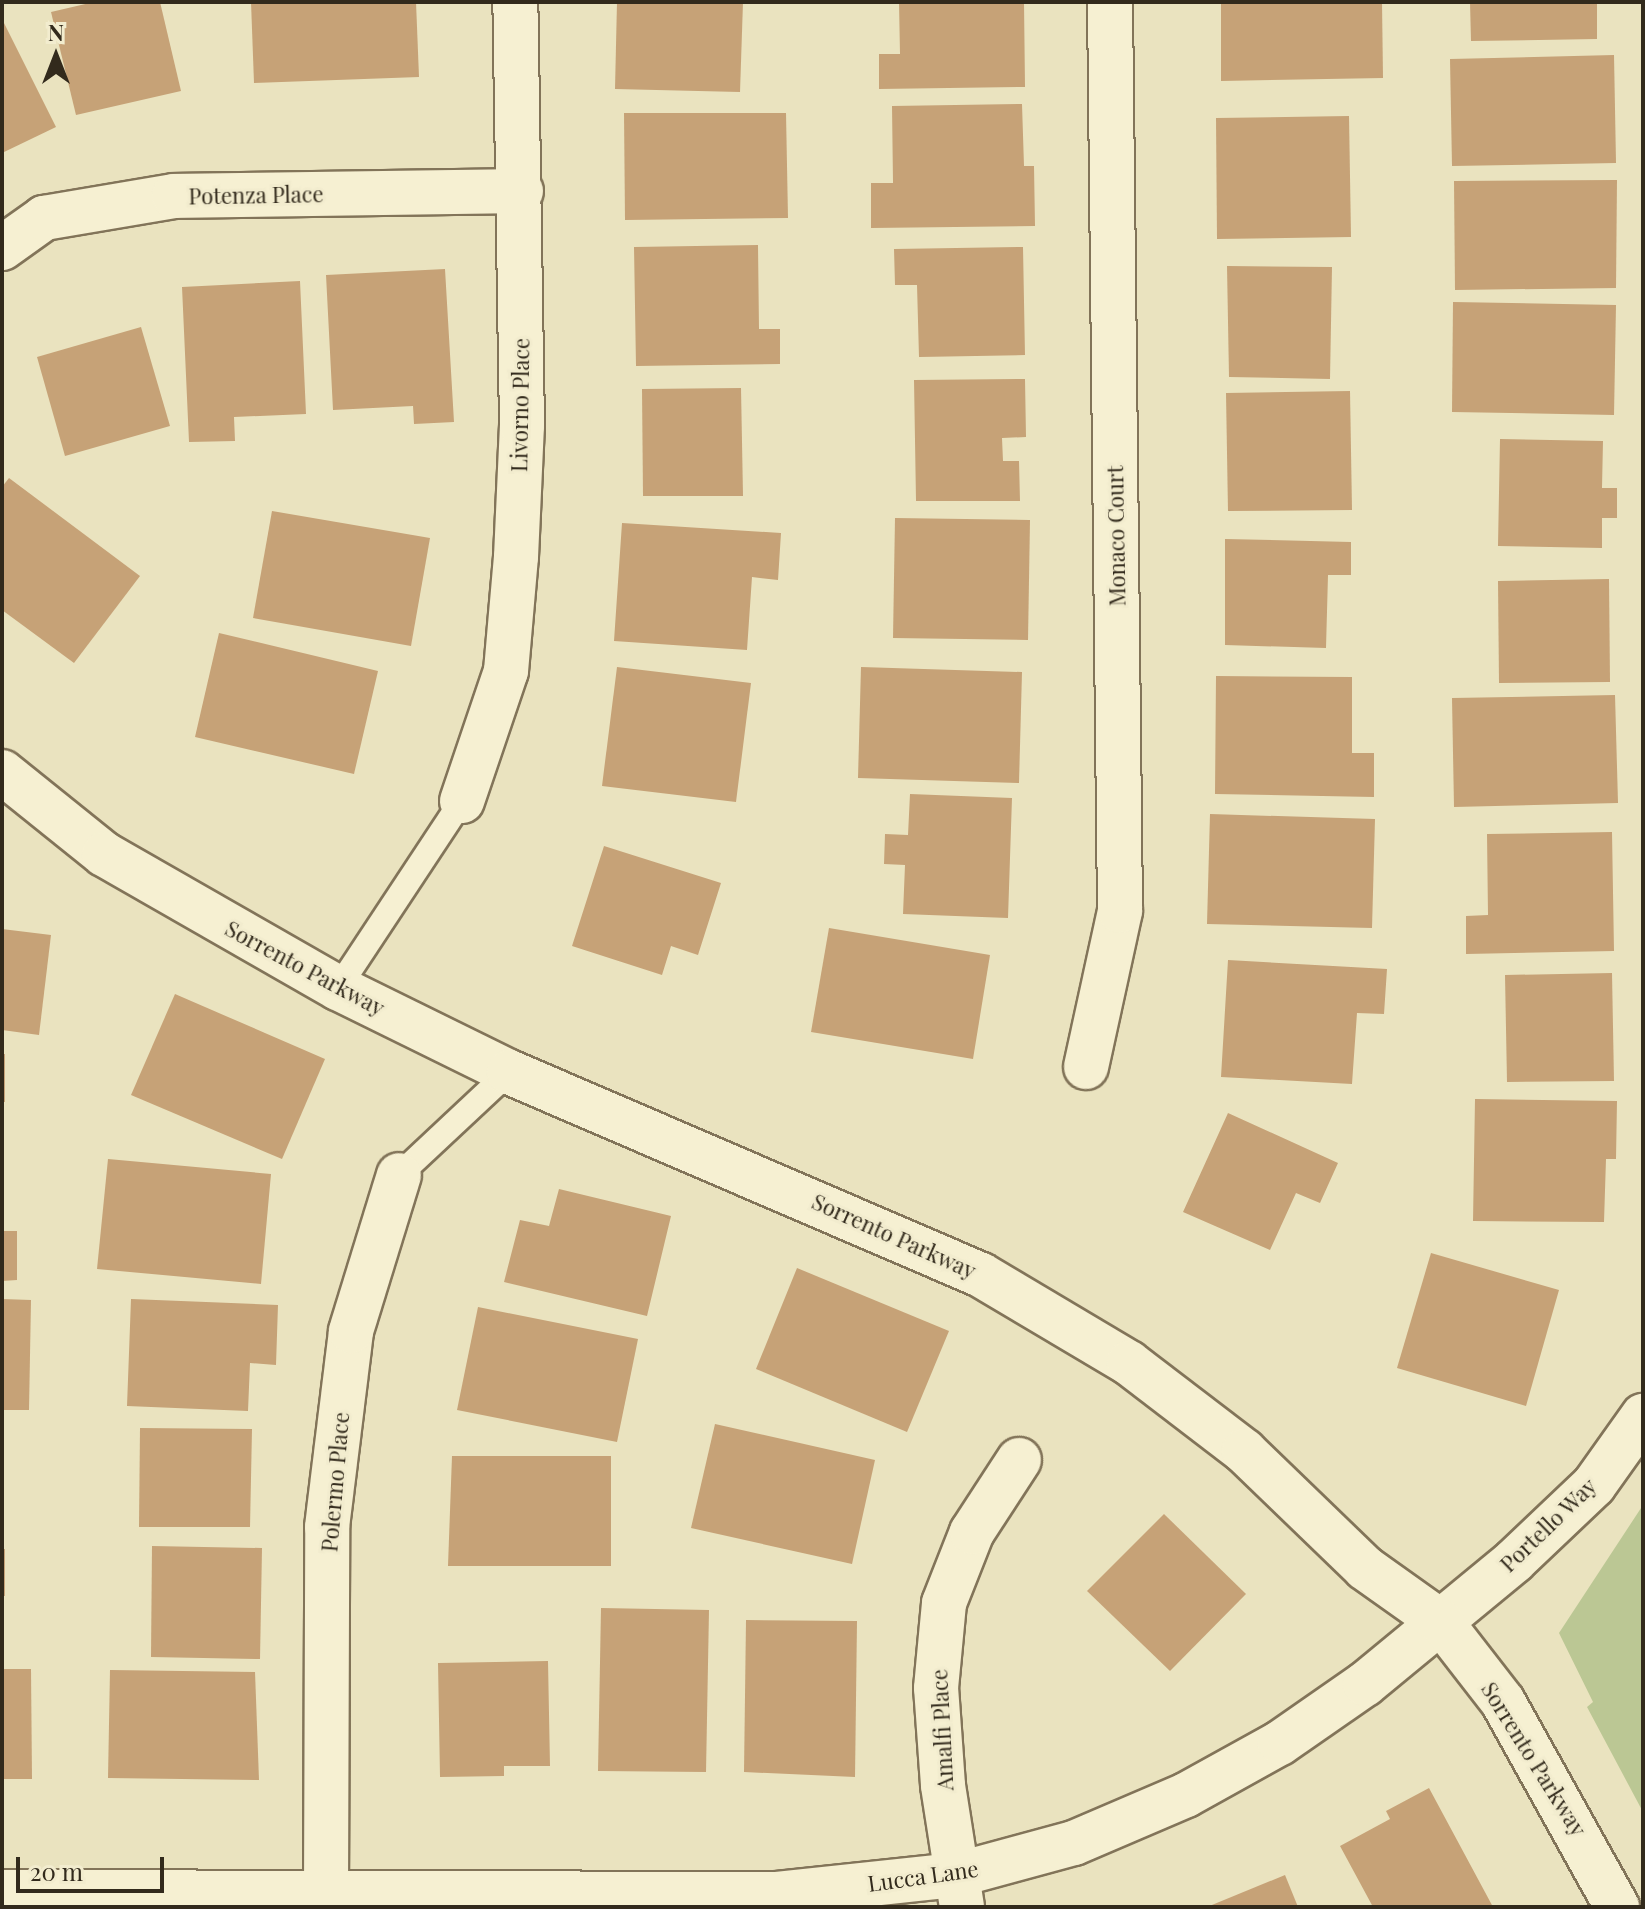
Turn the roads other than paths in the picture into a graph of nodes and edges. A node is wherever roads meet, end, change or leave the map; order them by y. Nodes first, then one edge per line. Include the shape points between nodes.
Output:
1 (515, 2) edge
2 (1110, 2) edge
3 (521, 191) junction
4 (2, 248) edge
5 (2, 772) edge
6 (462, 801) joint
7 (338, 988) junction
8 (1086, 1067) dead end
9 (509, 1072) junction
10 (399, 1175) joint
11 (1643, 1416) edge
12 (1019, 1460) dead end
13 (1441, 1622) junction
14 (959, 1891) edge
15 (2, 1892) edge
16 (326, 1892) junction
17 (1617, 1907) edge

1 - 3 street, Livorno Place
2 - 8 street, Monaco Court via 1120,911
3 - 4 street, Potenza Place via 174,196 44,218
3 - 6 street, Livorno Place via 522,426 506,671
5 - 7 street, Sorrento Parkway via 104,854
6 - 7 lane
7 - 9 street, Sorrento Parkway
9 - 10 lane
9 - 13 street, Sorrento Parkway via 891,1233 1067,1322 1244,1451 1365,1568
10 - 16 street, Polermo Place via 351,1331 327,1527
11 - 13 street, Portello Way via 1594,1485
12 - 14 street, Amalfi Place via 972,1532 944,1603 936,1688
13 - 14 street, Lucca Lane via 1280,1743 1186,1795
13 - 17 street, Sorrento Parkway via 1503,1702
14 - 16 street, Lucca Lane
15 - 16 street, Lucca Lane

